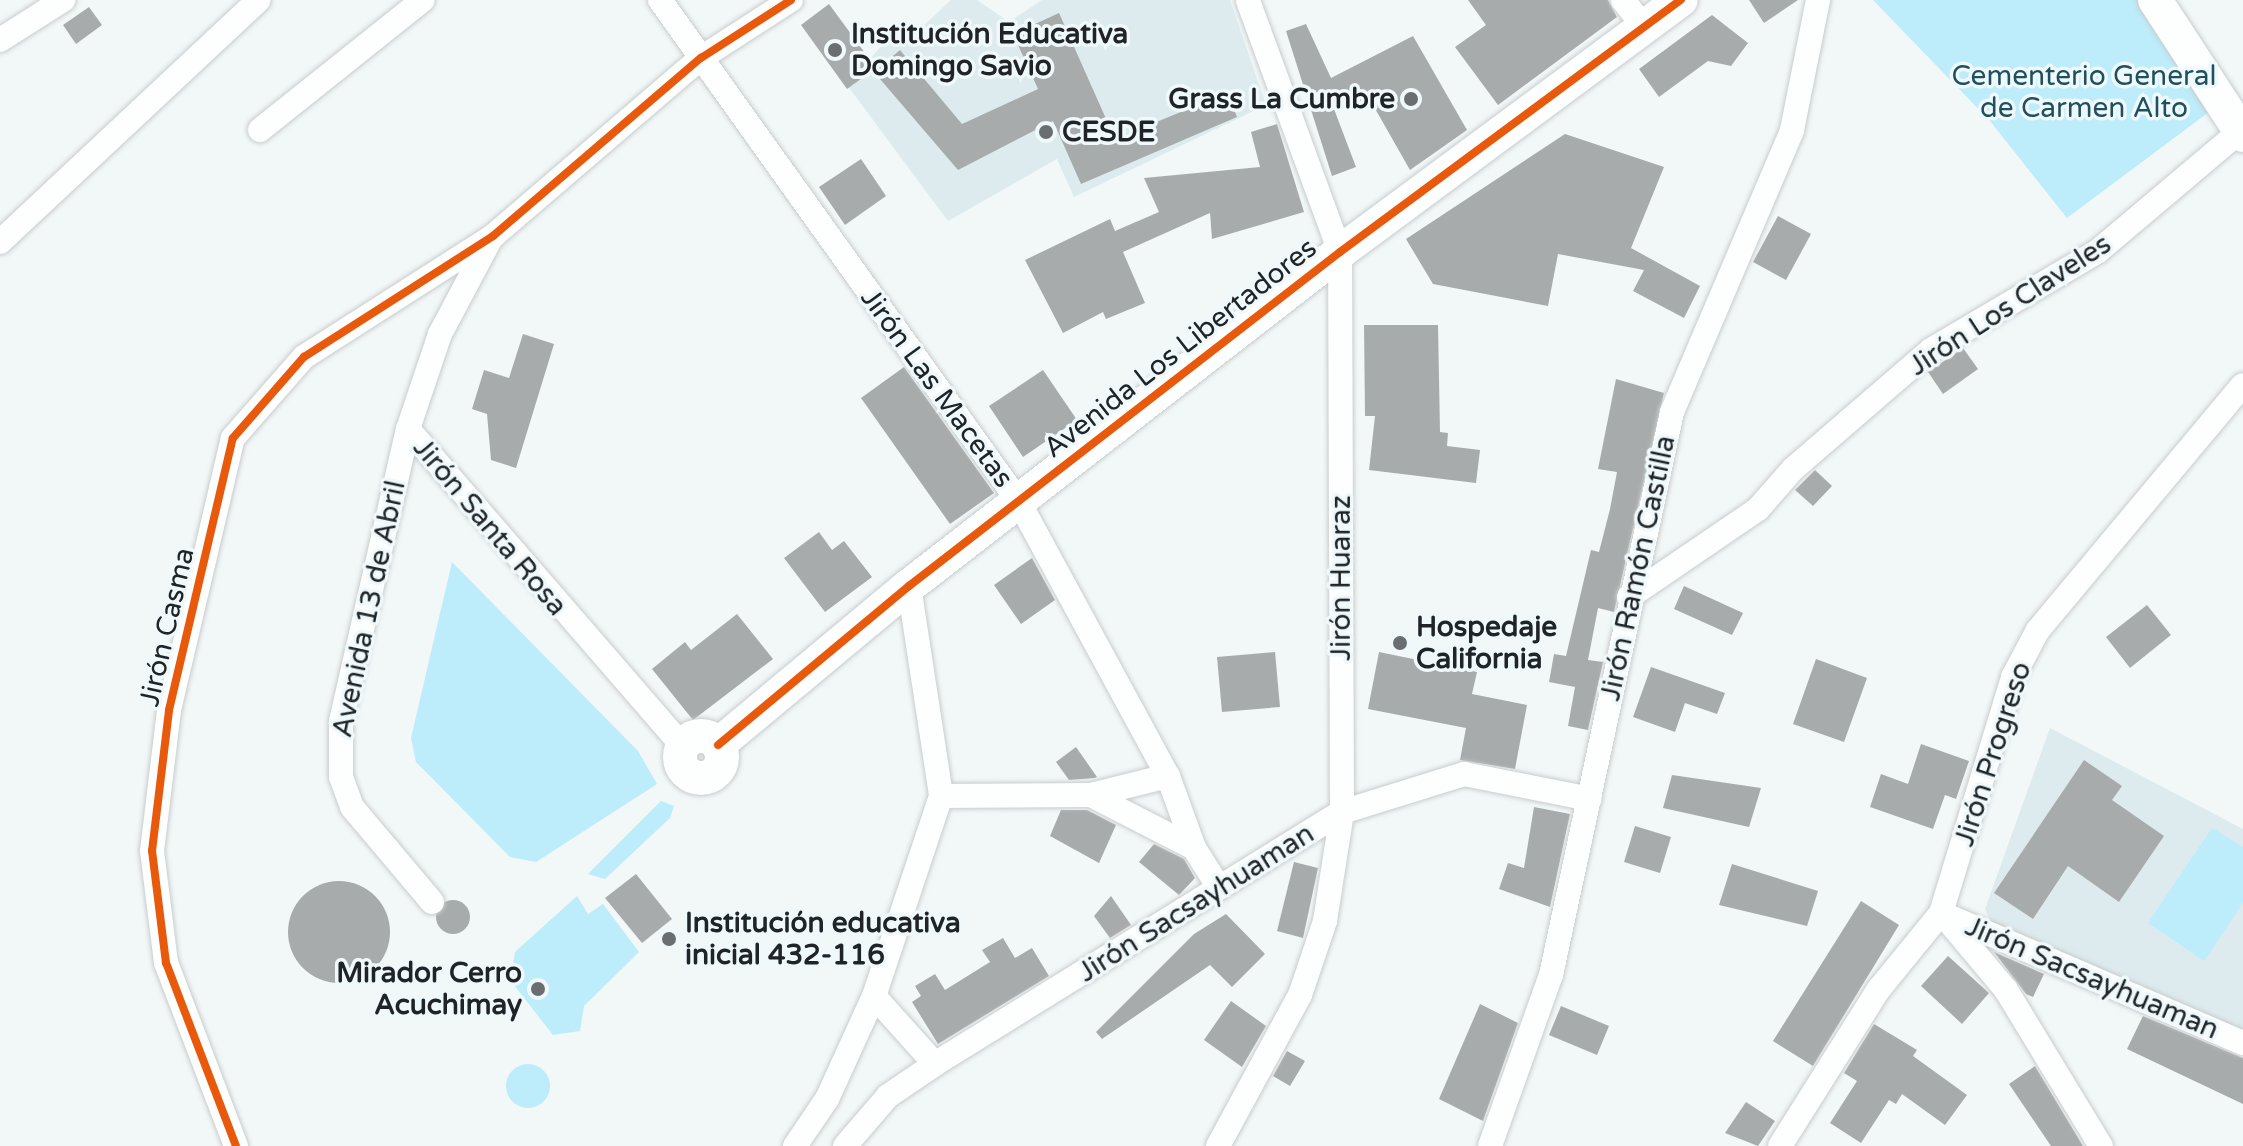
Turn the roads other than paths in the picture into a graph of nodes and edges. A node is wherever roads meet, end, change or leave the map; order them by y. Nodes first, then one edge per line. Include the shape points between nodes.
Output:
1 (63, 0) edge
2 (259, 0) edge
3 (423, 0) edge
4 (660, 0) edge
5 (791, 0) edge
6 (1248, 0) edge
7 (1623, 0) edge
8 (1681, 0) edge
9 (1818, 0) edge
10 (2155, 0) edge
11 (1644, 27) junction
12 (0, 40) edge
13 (701, 58) junction
14 (2240, 122) edge
15 (260, 130) dead end
16 (3, 232) edge
17 (493, 236) junction
18 (1340, 252) junction
19 (2243, 385) edge
20 (408, 429) junction
21 (1019, 502) junction
22 (909, 586) junction
23 (1629, 597) junction
24 (683, 746) joint
25 (1168, 776) junction
26 (1091, 795) junction
27 (941, 796) junction
28 (1590, 799) junction
29 (1342, 812) junction
30 (1194, 848) junction
31 (1218, 886) junction
32 (432, 902) dead end
33 (1941, 913) junction
34 (874, 996) junction
35 (2243, 1043) edge
36 (935, 1064) junction
37 (236, 1146) edge
38 (795, 1146) edge
39 (845, 1146) edge
40 (1218, 1146) edge
41 (1490, 1146) edge
42 (1780, 1146) edge
43 (2101, 1146) edge

1 - 12 street
2 - 16 street
3 - 15 street
4 - 13 street, Jirón Las Macetas
5 - 13 street
6 - 18 street, Jirón Huaraz
7 - 11 street
8 - 11 street, Avenida Los Libertadores
9 - 23 street, Jirón Ramón Castilla via 1792,130 1672,412
10 - 14 street
11 - 18 street, Avenida Los Libertadores
13 - 17 street
13 - 21 street, Jirón Las Macetas
14 - 23 street, Jirón Los Claveles via 2097,252 1931,350 1793,469 1758,509
17 - 20 street, Jirón Santa Rosa via 440,334
17 - 37 street, Jirón Casma via 304,357 233,438 169,710 152,851 166,963
18 - 21 street, Avenida Los Libertadores
18 - 29 street, Jirón Huaraz
19 - 33 street, Jirón Progreso via 2038,630 2013,677
20 - 24 street, Jirón Santa Rosa
20 - 32 street, Avenida 13 de Abril via 339,751 352,807
21 - 22 street, Avenida Los Libertadores
21 - 25 street, Jirón Las Macetas
22 - 24 street, Avenida Los Libertadores via 718,745 722,762 703,779 680,764
22 - 27 street
23 - 28 street, Jirón Ramón Castilla
25 - 26 street
25 - 30 street, Jirón Las Macetas
26 - 27 street
26 - 30 street
27 - 34 street
28 - 29 street, Jirón Sacsayhuaman via 1464,774
28 - 41 street, Jirón Ramón Castilla via 1551,975
29 - 31 street, Jirón Sacsayhuaman
29 - 40 street, Jirón Huaraz via 1325,921 1300,995
30 - 31 street, Jirón Las Macetas
31 - 36 street, Jirón Sacsayhuaman
33 - 35 street, Jirón Sacsayhuaman
33 - 42 street, Jirón Progreso via 1879,989
33 - 43 street via 2006,990
34 - 36 street
34 - 38 street via 827,1099
36 - 39 street, Jirón Sacsayhuaman via 888,1096

